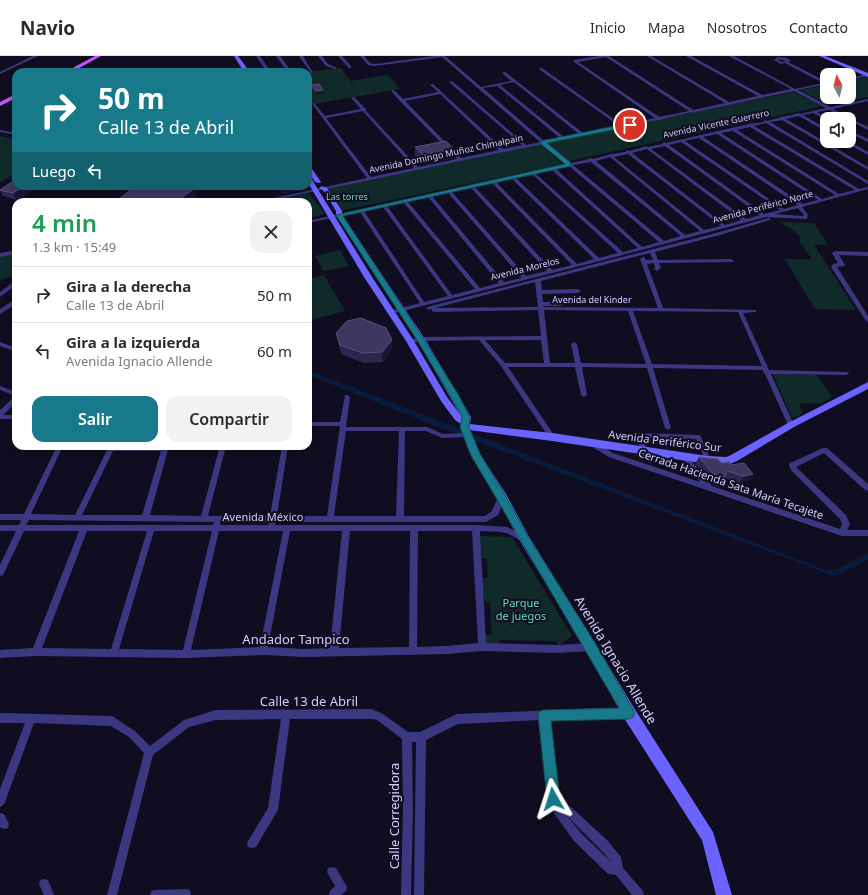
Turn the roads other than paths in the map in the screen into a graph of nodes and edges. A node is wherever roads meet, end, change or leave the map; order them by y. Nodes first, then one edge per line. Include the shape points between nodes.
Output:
1 (36, 56) edge
2 (93, 56) edge
3 (99, 56) edge
4 (232, 56) edge
5 (236, 56) edge
6 (258, 56) edge
7 (278, 56) edge
8 (301, 56) edge
9 (320, 56) edge
10 (340, 56) edge
11 (362, 56) edge
12 (402, 56) edge
13 (443, 56) edge
14 (606, 56) edge
15 (649, 56) edge
16 (688, 56) edge
17 (731, 56) edge
18 (821, 56) edge
19 (776, 57) edge
20 (408, 61) junction
21 (350, 66) dead end
22 (70, 68) edge
23 (76, 68) edge
24 (240, 68) edge
25 (244, 68) edge
26 (266, 68) edge
27 (287, 68) edge
28 (309, 68) edge
29 (335, 68) dead end
30 (541, 69) dead end
31 (0, 73) edge
32 (504, 73) dead end
33 (868, 75) edge
34 (856, 78) edge
35 (820, 80) edge
36 (515, 81) junction
37 (451, 82) dead end
38 (497, 84) junction
39 (432, 85) dead end
40 (820, 85) edge
41 (480, 88) junction
42 (796, 90) junction
43 (393, 91) dead end
44 (440, 93) junction
45 (762, 97) junction
46 (12, 98) edge
47 (353, 98) dead end
48 (401, 100) junction
49 (868, 100) edge
50 (12, 101) edge
51 (0, 104) edge
52 (314, 104) dead end
53 (729, 104) junction
54 (0, 107) edge
55 (830, 108) junction
56 (365, 110) junction
57 (694, 112) junction
58 (814, 112) junction
59 (798, 114) junction
60 (820, 115) edge
61 (324, 117) junction
62 (781, 118) junction
63 (659, 119) junction
64 (765, 122) junction
65 (749, 125) junction
66 (621, 126) junction
67 (820, 127) edge
68 (733, 129) junction
69 (868, 129) edge
70 (0, 130) edge
71 (716, 132) junction
72 (12, 133) edge
73 (582, 134) junction
74 (856, 134) edge
75 (699, 136) junction
76 (563, 138) junction
77 (681, 140) junction
78 (868, 141) edge
79 (543, 142) junction
80 (664, 144) junction
81 (525, 146) junction
82 (646, 147) junction
83 (856, 148) edge
84 (502, 151) junction
85 (627, 152) junction
86 (868, 154) edge
87 (610, 155) junction
88 (460, 159) junction
89 (591, 160) junction
90 (569, 164) junction
91 (416, 168) junction
92 (552, 168) junction
93 (868, 169) edge
94 (532, 172) junction
95 (312, 175) edge
96 (513, 177) junction
97 (370, 178) junction
98 (312, 182) edge
99 (492, 182) junction
100 (868, 183) edge
101 (472, 186) junction
102 (868, 188) edge
103 (319, 189) junction
104 (137, 190) edge
105 (138, 190) edge
106 (449, 190) junction
107 (858, 190) junction
108 (428, 195) junction
109 (839, 196) junction
110 (124, 198) edge
111 (129, 198) edge
112 (276, 198) edge
113 (404, 200) junction
114 (821, 200) junction
115 (384, 205) junction
116 (801, 205) junction
117 (361, 210) junction
118 (783, 210) junction
119 (763, 215) junction
120 (336, 216) junction
121 (775, 216) junction
122 (744, 220) junction
123 (312, 221) edge
124 (724, 226) junction
125 (702, 231) junction
126 (683, 236) junction
127 (662, 242) junction
128 (641, 250) junction
129 (652, 251) junction
130 (12, 253) edge
131 (621, 253) junction
132 (868, 254) edge
133 (0, 255) edge
134 (598, 260) junction
135 (731, 261) dead end
136 (644, 262) junction
137 (656, 262) junction
138 (575, 265) junction
139 (657, 269) dead end
140 (551, 272) junction
141 (525, 278) junction
142 (538, 281) junction
143 (503, 284) junction
144 (12, 285) edge
145 (479, 290) junction
146 (578, 291) dead end
147 (539, 292) junction
148 (1, 294) edge
149 (452, 297) junction
150 (423, 304) junction
151 (12, 305) edge
152 (540, 307) junction
153 (660, 307) junction
154 (429, 309) joint
155 (630, 309) junction
156 (400, 310) junction
157 (740, 311) junction
158 (754, 311) dead end
159 (0, 312) edge
160 (392, 312) junction
161 (865, 312) edge
162 (868, 320) edge
163 (543, 338) junction
164 (421, 339) junction
165 (481, 339) junction
166 (410, 341) junction
167 (0, 344) edge
168 (574, 344) dead end
169 (12, 348) edge
170 (547, 364) junction
171 (578, 364) junction
172 (503, 365) junction
173 (649, 366) junction
174 (765, 370) junction
175 (846, 373) dead end
176 (868, 385) edge
177 (0, 388) edge
178 (12, 392) edge
179 (584, 395) dead end
180 (347, 397) dead end
181 (12, 402) edge
182 (0, 415) edge
183 (12, 416) edge
184 (312, 424) edge
185 (791, 425) junction
186 (343, 427) junction
187 (668, 428) dead end
188 (402, 429) junction
189 (467, 432) junction
190 (552, 436) junction
191 (591, 443) junction
192 (58, 450) edge
193 (111, 450) edge
194 (165, 450) edge
195 (222, 450) edge
196 (284, 450) edge
197 (644, 451) junction
198 (684, 457) junction
199 (708, 460) junction
200 (709, 488) junction
201 (868, 488) edge
202 (502, 497) junction
203 (0, 517) edge
204 (24, 518) junction
205 (77, 518) junction
206 (145, 519) junction
207 (204, 519) junction
208 (220, 519) junction
209 (273, 519) junction
210 (330, 519) junction
211 (400, 519) junction
212 (0, 528) edge
213 (84, 528) junction
214 (216, 528) junction
215 (271, 528) junction
216 (287, 528) junction
217 (476, 528) junction
218 (20, 529) junction
219 (151, 529) junction
220 (346, 529) junction
221 (414, 529) junction
222 (842, 533) junction
223 (868, 533) edge
224 (524, 538) junction
225 (0, 573) edge
226 (482, 647) junction
227 (591, 647) junction
228 (263, 651) junction
229 (413, 651) junction
230 (36, 652) junction
231 (334, 652) junction
232 (114, 653) junction
233 (0, 654) edge
234 (186, 654) junction
235 (629, 713) junction
236 (286, 715) junction
237 (544, 715) junction
238 (0, 718) edge
239 (32, 718) junction
240 (407, 737) junction
241 (421, 737) junction
242 (149, 752) junction
243 (0, 802) edge
244 (252, 843) dead end
245 (332, 872) dead end
246 (44, 884) dead end
247 (186, 894) dead end
248 (49, 895) edge
249 (112, 895) edge
250 (155, 895) edge
251 (334, 895) edge
252 (406, 895) edge
253 (419, 895) edge
254 (639, 895) edge
255 (724, 895) edge

1 - 31 street
2 - 22 main road
3 - 23 main road
4 - 24 street
5 - 25 street
6 - 26 street
7 - 27 street
8 - 28 street
9 - 29 street via 328,65
10 - 21 street
11 - 20 street via 371,64
12 - 20 street
13 - 20 street
13 - 41 street
14 - 57 street
14 - 63 street via 575,61
15 - 53 street
16 - 45 street
17 - 42 street
18 - 33 street
19 - 35 street via 777,61 787,63
30 - 66 street
32 - 36 street
33 - 34 street
36 - 38 street
36 - 73 street
37 - 81 street
38 - 41 street
38 - 76 street
39 - 44 street
40 - 42 street, Avenida Domingo Muñoz Chimalpain
41 - 79 street
42 - 45 street, Avenida Domingo Muñoz Chimalpain
42 - 55 street
43 - 48 street
44 - 48 street
44 - 84 street
45 - 53 street, Avenida Domingo Muñoz Chimalpain
46 - 51 main road
47 - 56 street
48 - 88 street
49 - 55 street, Avenida Vicente Guerrero
50 - 54 main road
52 - 61 street
53 - 57 street, Avenida Domingo Muñoz Chimalpain
55 - 58 street, Avenida Vicente Guerrero
55 - 69 street
56 - 61 street
56 - 91 street
57 - 63 street, Avenida Domingo Muñoz Chimalpain
58 - 59 street, Avenida Vicente Guerrero
58 - 60 street
59 - 62 street, Avenida Vicente Guerrero
59 - 67 street
61 - 97 street
62 - 64 street, Avenida Vicente Guerrero
62 - 93 street
63 - 66 street, Avenida Domingo Muñoz Chimalpain
64 - 65 street, Avenida Vicente Guerrero
64 - 100 street
65 - 68 street, Avenida Vicente Guerrero
65 - 107 street
66 - 73 street, Avenida Domingo Muñoz Chimalpain
68 - 71 street, Avenida Vicente Guerrero
68 - 109 street
70 - 72 street
71 - 75 street, Avenida Vicente Guerrero
71 - 114 street
73 - 76 street, Avenida Domingo Muñoz Chimalpain
74 - 78 street
75 - 77 street, Avenida Vicente Guerrero
75 - 116 street
76 - 79 street, Avenida Domingo Muñoz Chimalpain
77 - 80 street, Avenida Vicente Guerrero
77 - 118 street
79 - 81 street, Avenida Domingo Muñoz Chimalpain
79 - 90 street
80 - 82 street, Avenida Vicente Guerrero
80 - 119 street
81 - 84 street, Avenida Domingo Muñoz Chimalpain
82 - 85 street, Avenida Vicente Guerrero
82 - 122 street
83 - 86 street
84 - 88 street, Avenida Domingo Muñoz Chimalpain
85 - 87 street, Avenida Vicente Guerrero
85 - 124 street
87 - 89 street, Avenida Vicente Guerrero
87 - 125 street
88 - 91 street, Avenida Domingo Muñoz Chimalpain
89 - 90 street, Avenida Vicente Guerrero
89 - 126 street
90 - 92 street, Avenida Vicente Guerrero
90 - 127 street
91 - 97 street, Avenida Domingo Muñoz Chimalpain
92 - 94 street, Avenida Vicente Guerrero
92 - 128 street
94 - 96 street, Avenida Vicente Guerrero
94 - 131 street
95 - 103 street
96 - 99 street, Avenida Vicente Guerrero
96 - 134 street
97 - 103 street, Avenida Domingo Muñoz Chimalpain
98 - 103 street
99 - 101 street, Avenida Vicente Guerrero
99 - 138 street
101 - 106 street, Avenida Vicente Guerrero
101 - 140 street
102 - 107 street, Avenida Periférico Norte
103 - 112 street, Avenida Domingo Muñoz Chimalpain
103 - 120 street
104 - 110 street
105 - 111 street
106 - 108 street, Avenida Vicente Guerrero
106 - 141 street
107 - 109 street, Avenida Periférico Norte
108 - 113 street, Avenida Vicente Guerrero
108 - 143 street
109 - 114 street, Avenida Periférico Norte
113 - 115 street, Avenida Vicente Guerrero
113 - 145 street
114 - 116 street, Avenida Periférico Norte
115 - 117 street, Avenida Vicente Guerrero
115 - 149 street
116 - 118 street, Avenida Periférico Norte
116 - 121 street via 805,218
117 - 120 street, Avenida Vicente Guerrero
117 - 150 street
118 - 119 street, Avenida Periférico Norte
119 - 121 street
119 - 122 street, Avenida Periférico Norte
120 - 123 street, Avenida Vicente Guerrero
120 - 156 street, Avenida Ignacio Allende
120 - 160 street, Avenida Ignacio Allende via 368,277
121 - 129 street
122 - 124 street, Avenida Periférico Norte
124 - 125 street, Avenida Periférico Norte
125 - 126 street, Avenida Periférico Norte
126 - 127 street, Avenida Periférico Norte
127 - 128 street, Avenida Morelos
128 - 129 street
128 - 131 street, Avenida Morelos
128 - 136 street
128 - 142 street, Avenida Morelos via 605,263
129 - 137 street
130 - 133 street
131 - 134 street, Avenida Morelos
132 - 161 street via 835,253 842,265 834,266
134 - 138 street, Avenida Morelos
135 - 137 street
136 - 137 street
136 - 153 street
137 - 139 street
138 - 140 street, Avenida Morelos
140 - 141 street, Avenida Morelos
141 - 143 street, Avenida Morelos
142 - 147 street
142 - 154 street, Avenida Morelos
143 - 145 street, Avenida Morelos
144 - 148 street
145 - 149 street, Avenida Morelos
146 - 147 street
147 - 152 street
149 - 150 street, Avenida Morelos
150 - 156 street, Avenida Morelos
151 - 159 street
152 - 153 street
152 - 154 street, Avenida del Kinder
152 - 155 street, Avenida del Kinder
152 - 163 street
153 - 155 street, Avenida del Kinder
153 - 157 street, Avenida del Kinder
155 - 173 street
156 - 160 street, Avenida Morelos
156 - 164 street, Avenida Ignacio Allende
157 - 158 street, Avenida del Kinder
157 - 174 street
160 - 166 street, Avenida Ignacio Allende
161 - 162 street
163 - 165 street
163 - 170 street
164 - 165 street
164 - 166 street
164 - 189 street, Avenida Ignacio Allende via 466,417
165 - 172 street
166 - 189 street, Avenida Ignacio Allende
167 - 169 street
168 - 171 street
170 - 171 street
170 - 172 street
171 - 173 street
171 - 179 street
172 - 190 street
173 - 174 street
173 - 187 street
174 - 175 street
174 - 185 street
176 - 185 street, Avenida Periférico Sur
177 - 178 street
180 - 186 street
181 - 182 street
182 - 183 street
184 - 186 street
185 - 199 street, Avenida Periférico Sur via 734,458 723,461
186 - 188 street
186 - 210 street
188 - 189 street via 430,429 442,436
188 - 211 street
189 - 190 street, Avenida Periférico Sur
189 - 202 street, Avenida Ignacio Allende via 475,455
190 - 191 street, Avenida Periférico Sur
191 - 197 street, Avenida Periférico Sur
191 - 200 street, Cerrada Hacienda Sata María Tecajete via 611,454
192 - 204 street
193 - 205 street
194 - 206 street
195 - 207 street
196 - 209 street
197 - 198 street, Avenida Periférico Sur
197 - 199 street via 639,435 698,437
198 - 199 street, Avenida Periférico Sur
198 - 200 street
200 - 222 street, Cerrada Hacienda Sata María Tecajete
201 - 222 street via 827,450 792,465 843,517 846,524
202 - 211 street, Avenida México via 495,513 486,519
202 - 224 street, Avenida Ignacio Allende
203 - 204 street, Avenida México
204 - 205 street, Avenida México
204 - 218 street
205 - 206 street, Avenida México
206 - 207 street, Avenida México
207 - 208 street, Avenida México
208 - 209 street, Avenida México
208 - 214 street
209 - 210 street, Avenida México
209 - 215 street
210 - 211 street, Avenida México
212 - 218 street, Avenida México
213 - 218 street, Avenida México
213 - 219 street, Avenida México
213 - 230 street
214 - 215 street, Avenida México
214 - 219 street, Avenida México
214 - 234 street
215 - 216 street, Avenida México
216 - 220 street, Avenida México
216 - 228 street
217 - 221 street, Avenida México
217 - 224 street, Avenida México via 508,530
217 - 226 street
218 - 225 street
219 - 232 street
220 - 221 street, Avenida México
220 - 231 street
221 - 229 street
222 - 223 street, Cerrada Hacienda Sata María Tecajete
224 - 227 street, Avenida Ignacio Allende
226 - 227 street, Andador Tampico
226 - 229 street, Andador Tampico
227 - 235 street, Avenida Ignacio Allende
228 - 231 street, Andador Tampico
228 - 234 street, Andador Tampico
229 - 231 street, Andador Tampico
230 - 232 street, Andador Tampico
230 - 233 street, Andador Tampico
232 - 234 street, Andador Tampico
235 - 237 street
235 - 255 street, Avenida Ignacio Allende via 708,837
236 - 240 street, Calle 13 de Abril via 372,714
236 - 242 street, Calle 13 de Abril via 216,715 196,720
236 - 244 street via 273,810
237 - 241 street via 457,719
237 - 254 street via 553,799 557,810 595,855 612,870 618,870
238 - 239 street
239 - 242 street via 112,721 132,734
239 - 243 street
240 - 241 street
240 - 252 street, Calle Corregidora
241 - 253 street
242 - 249 street
245 - 251 street via 342,887
246 - 248 street
247 - 250 street

